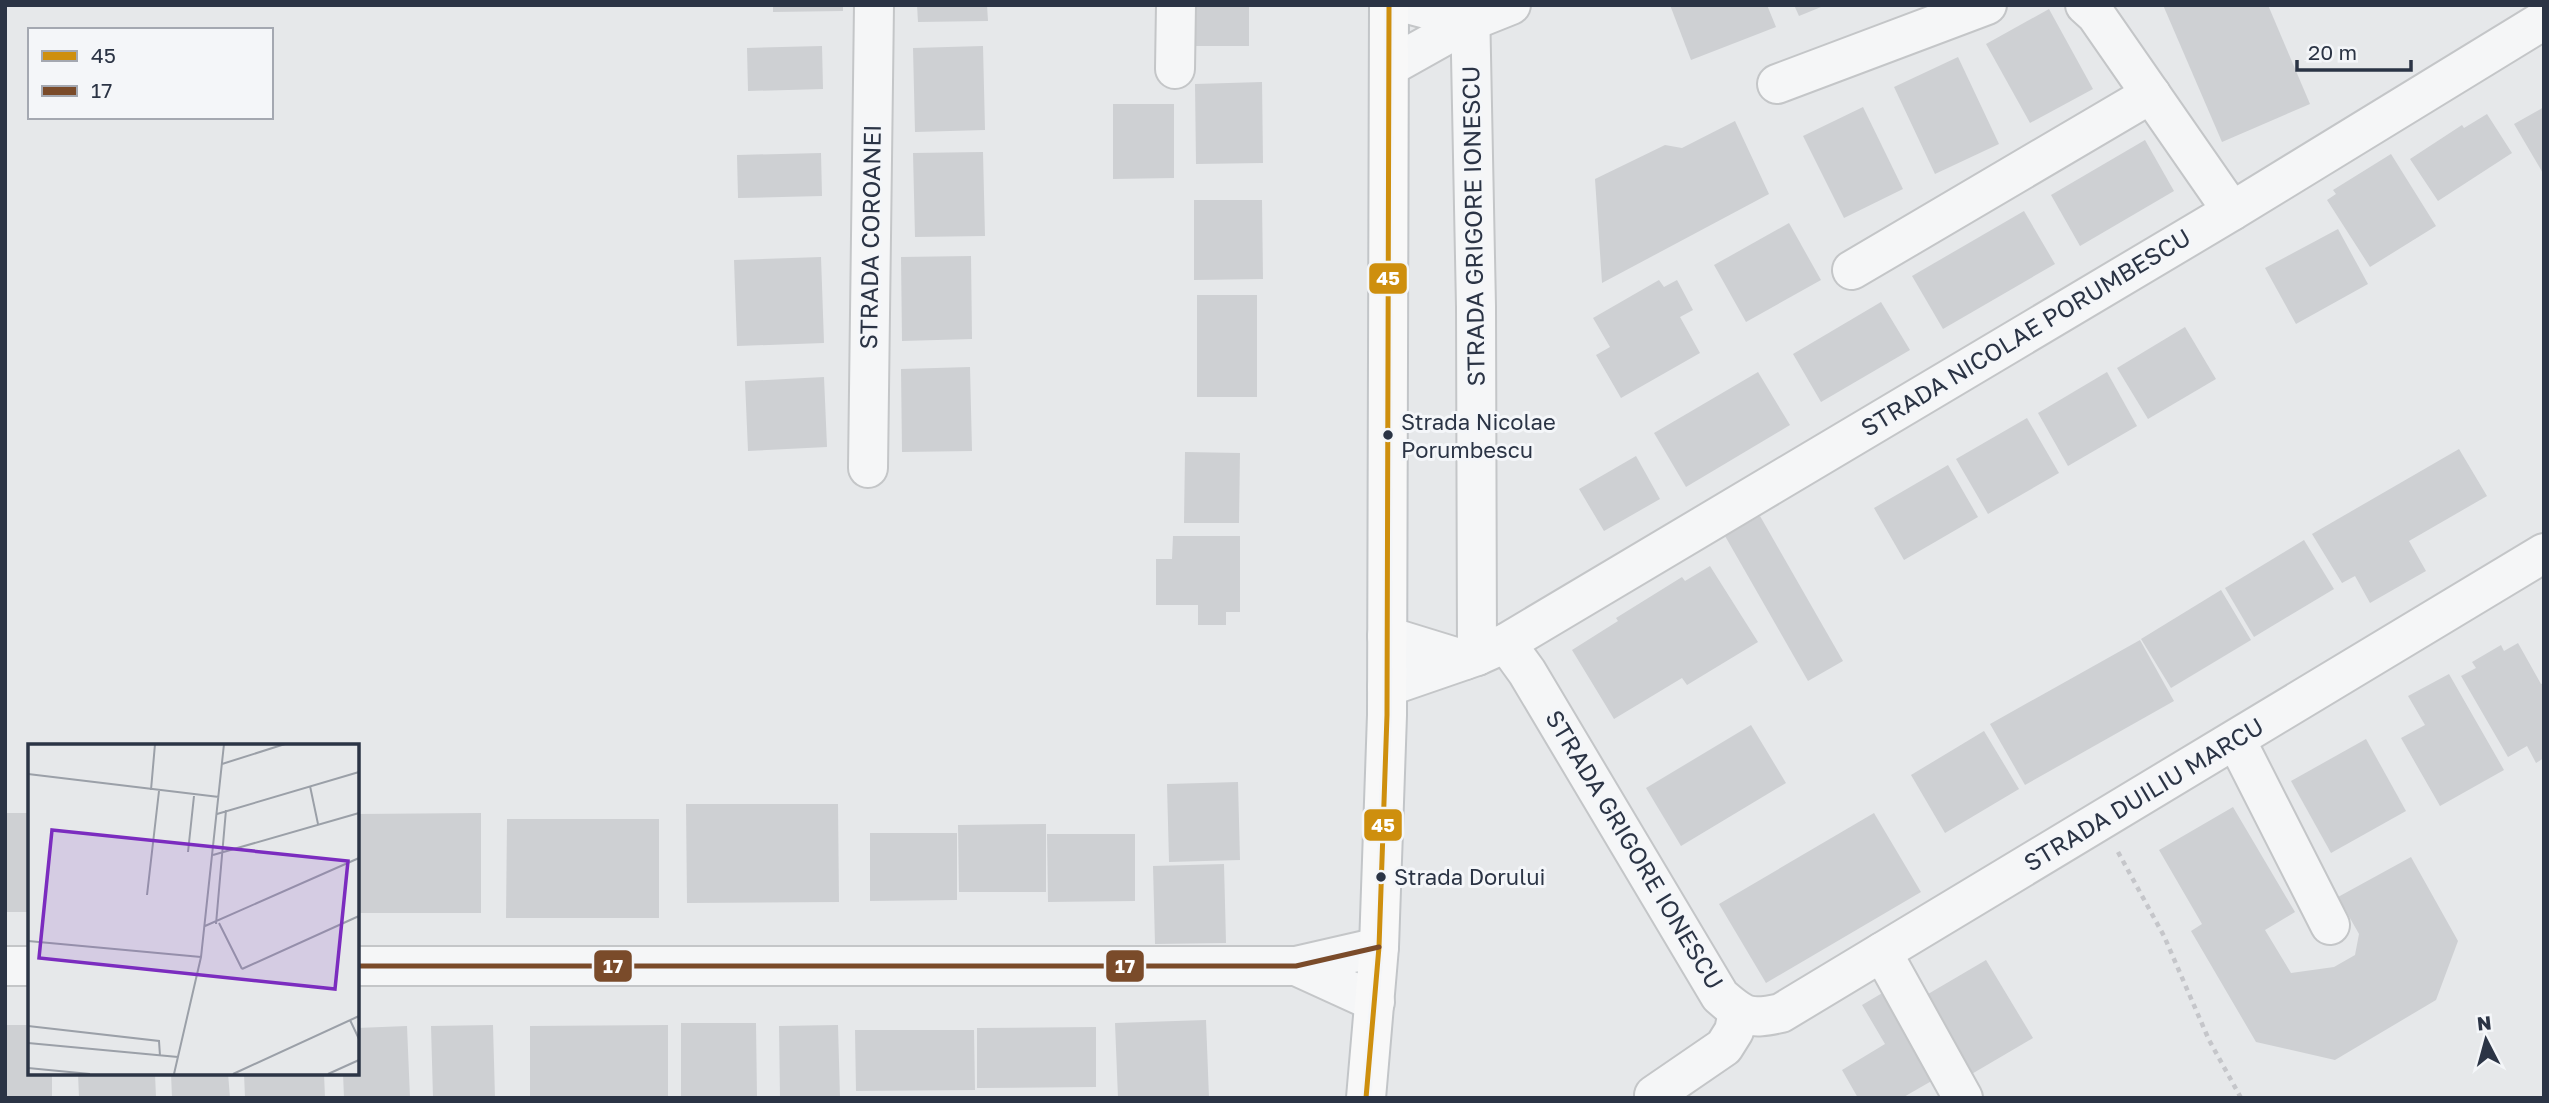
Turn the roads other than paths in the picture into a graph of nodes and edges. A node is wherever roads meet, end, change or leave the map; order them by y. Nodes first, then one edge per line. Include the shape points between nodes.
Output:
1 (874, 5) edge
2 (1176, 5) edge
3 (1389, 5) edge
4 (1411, 5) edge
5 (1511, 5) edge
6 (1987, 5) edge
7 (2085, 5) edge
8 (1470, 13) edge
9 (2544, 20) edge
10 (1389, 67) junction
11 (1175, 69) dead end
12 (1776, 84) dead end
13 (2151, 94) junction
14 (2231, 211) junction
15 (1852, 270) dead end
16 (868, 468) dead end
17 (2544, 553) edge
18 (1387, 636) junction
19 (1483, 653) junction
20 (1387, 687) junction
21 (2236, 740) junction
22 (2330, 925) dead end
23 (1379, 947) junction
24 (1882, 952) junction
25 (5, 966) edge
26 (28, 966) edge
27 (359, 966) edge
28 (1296, 966) junction
29 (1376, 1002) junction
30 (1738, 1012) junction
31 (1654, 1095) dead end
32 (1366, 1098) edge
33 (1963, 1098) edge

1 - 16 street, STRADA COROANEI
2 - 11 street
3 - 10 main road
4 - 8 street
5 - 8 street
6 - 12 street
7 - 13 street
8 - 10 street
8 - 19 street, STRADA GRIGORE IONESCU
9 - 14 street, STRADA NICOLAE PORUMBESCU
10 - 18 main road
13 - 14 street
13 - 15 street
14 - 19 street, STRADA NICOLAE PORUMBESCU
17 - 21 street, STRADA DUILIU MARCU
18 - 19 street
18 - 20 main road
19 - 20 street
19 - 30 street, STRADA GRIGORE IONESCU via 1527,671 1720,996
20 - 23 main road
21 - 22 street
21 - 24 street, STRADA DUILIU MARCU
23 - 28 street
23 - 29 main road
24 - 30 street, STRADA DUILIU MARCU via 1781,1013 1757,1018
24 - 33 street
25 - 26 street
27 - 28 street
28 - 29 street
29 - 32 main road
30 - 31 street, STRADA GRIGORE IONESCU via 1724,1047

